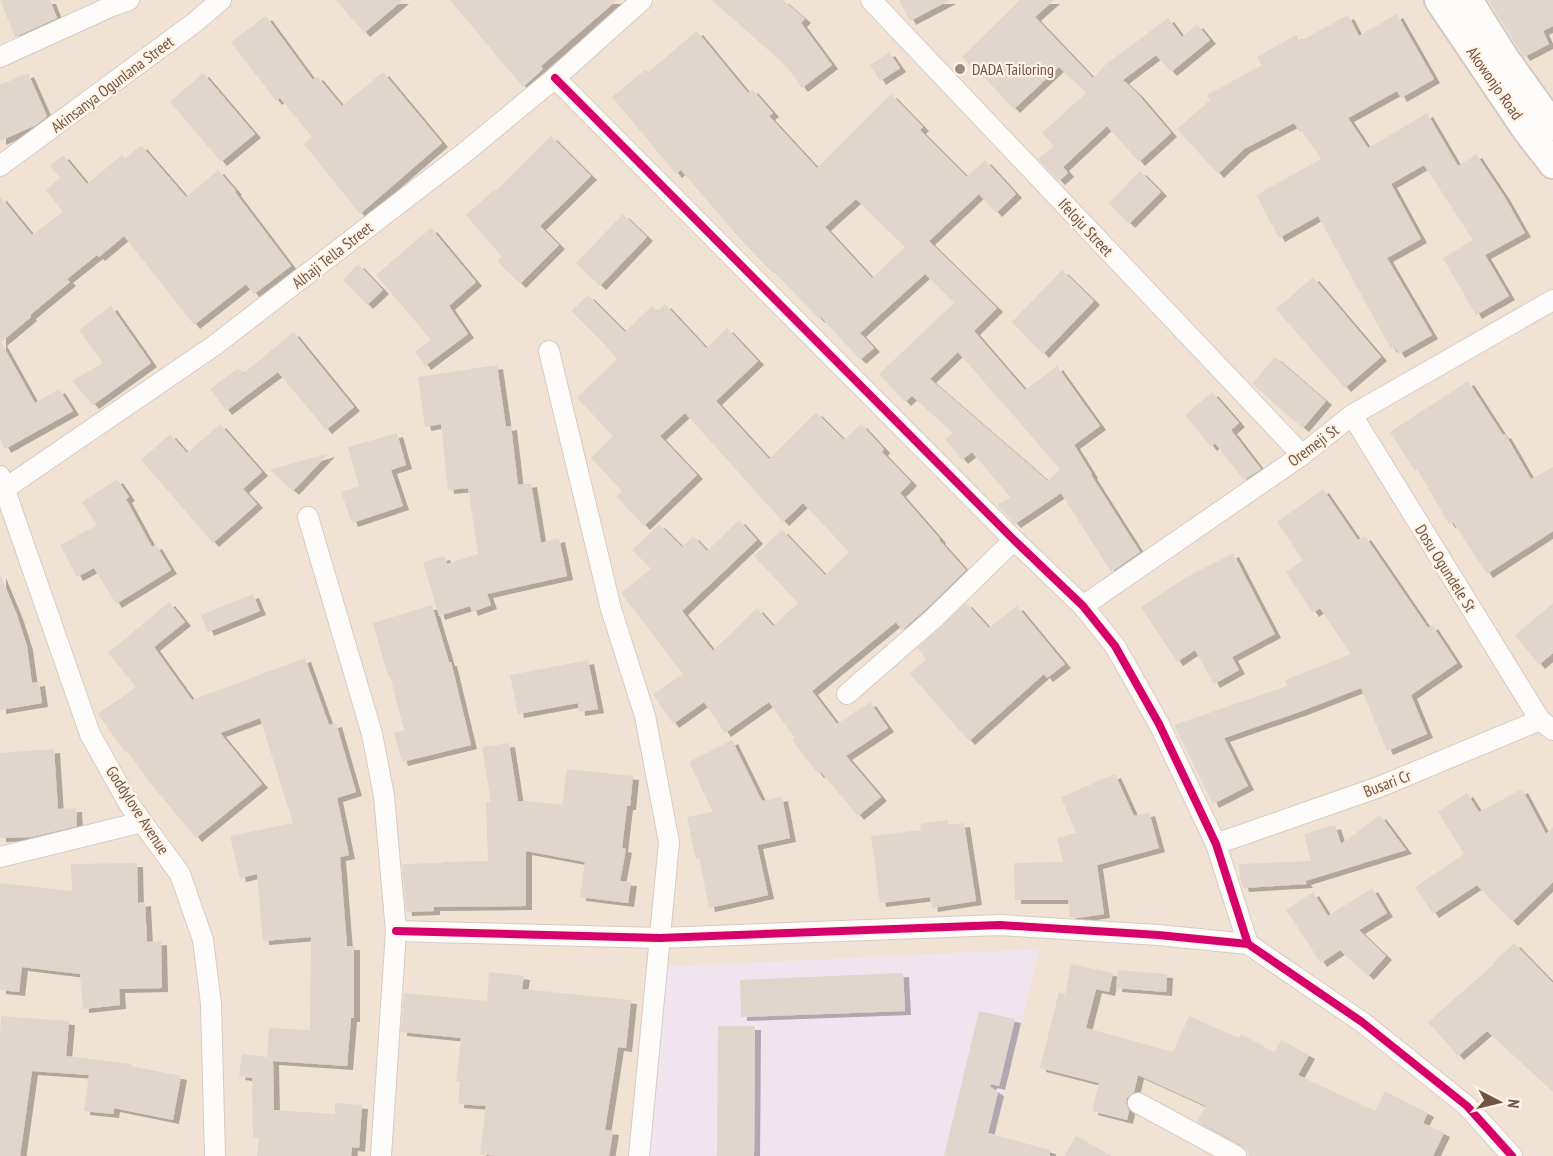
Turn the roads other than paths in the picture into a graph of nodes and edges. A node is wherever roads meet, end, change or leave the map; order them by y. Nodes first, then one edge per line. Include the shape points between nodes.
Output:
1 (129, 0) edge
2 (221, 0) edge
3 (642, 0) edge
4 (871, 0) edge
5 (1439, 0) edge
6 (1468, 0) edge
7 (0, 57) edge
8 (555, 78) junction
9 (1553, 126) edge
10 (1553, 164) edge
11 (0, 166) edge
12 (1553, 300) edge
13 (549, 351) dead end
14 (1352, 415) junction
15 (1302, 455) junction
16 (2, 486) edge
17 (308, 517) dead end
18 (1014, 540) junction
19 (1083, 606) junction
20 (847, 694) dead end
21 (1546, 725) edge
22 (142, 822) junction
23 (1216, 844) junction
24 (0, 857) edge
25 (396, 931) junction
26 (660, 938) junction
27 (1248, 944) junction
28 (1138, 1103) dead end
29 (215, 1156) edge
30 (381, 1156) edge
31 (639, 1156) edge
32 (1236, 1156) edge
33 (1512, 1156) edge

1 - 7 street
2 - 11 street, Akinsanya Ogunlana Street
3 - 8 street, Alhaji Tella Street
4 - 15 street, Ifeloju Street
5 - 10 main road, Akowonjo Road
6 - 9 main road, Akowonjo Road
8 - 16 street, Alhaji Tella Street via 215,345
8 - 18 street
12 - 14 street, Oremeji St
13 - 26 street via 611,609 645,716 669,842
14 - 15 street, Oremeji St
14 - 21 street, Dosu Ogundele St
15 - 19 street, Oremeji St
16 - 22 street, Goddylove Avenue via 90,734
17 - 25 street via 372,734 384,796
18 - 19 street
18 - 20 street via 932,620
19 - 23 street via 1114,646 1159,724
21 - 23 street, Busari Cr
22 - 24 street
22 - 29 street, Goddylove Avenue via 180,874 203,940 211,1004
23 - 27 street
25 - 26 street
25 - 30 street
26 - 27 street via 1000,925
26 - 31 street
27 - 33 street via 1362,1022 1467,1106
28 - 32 street

